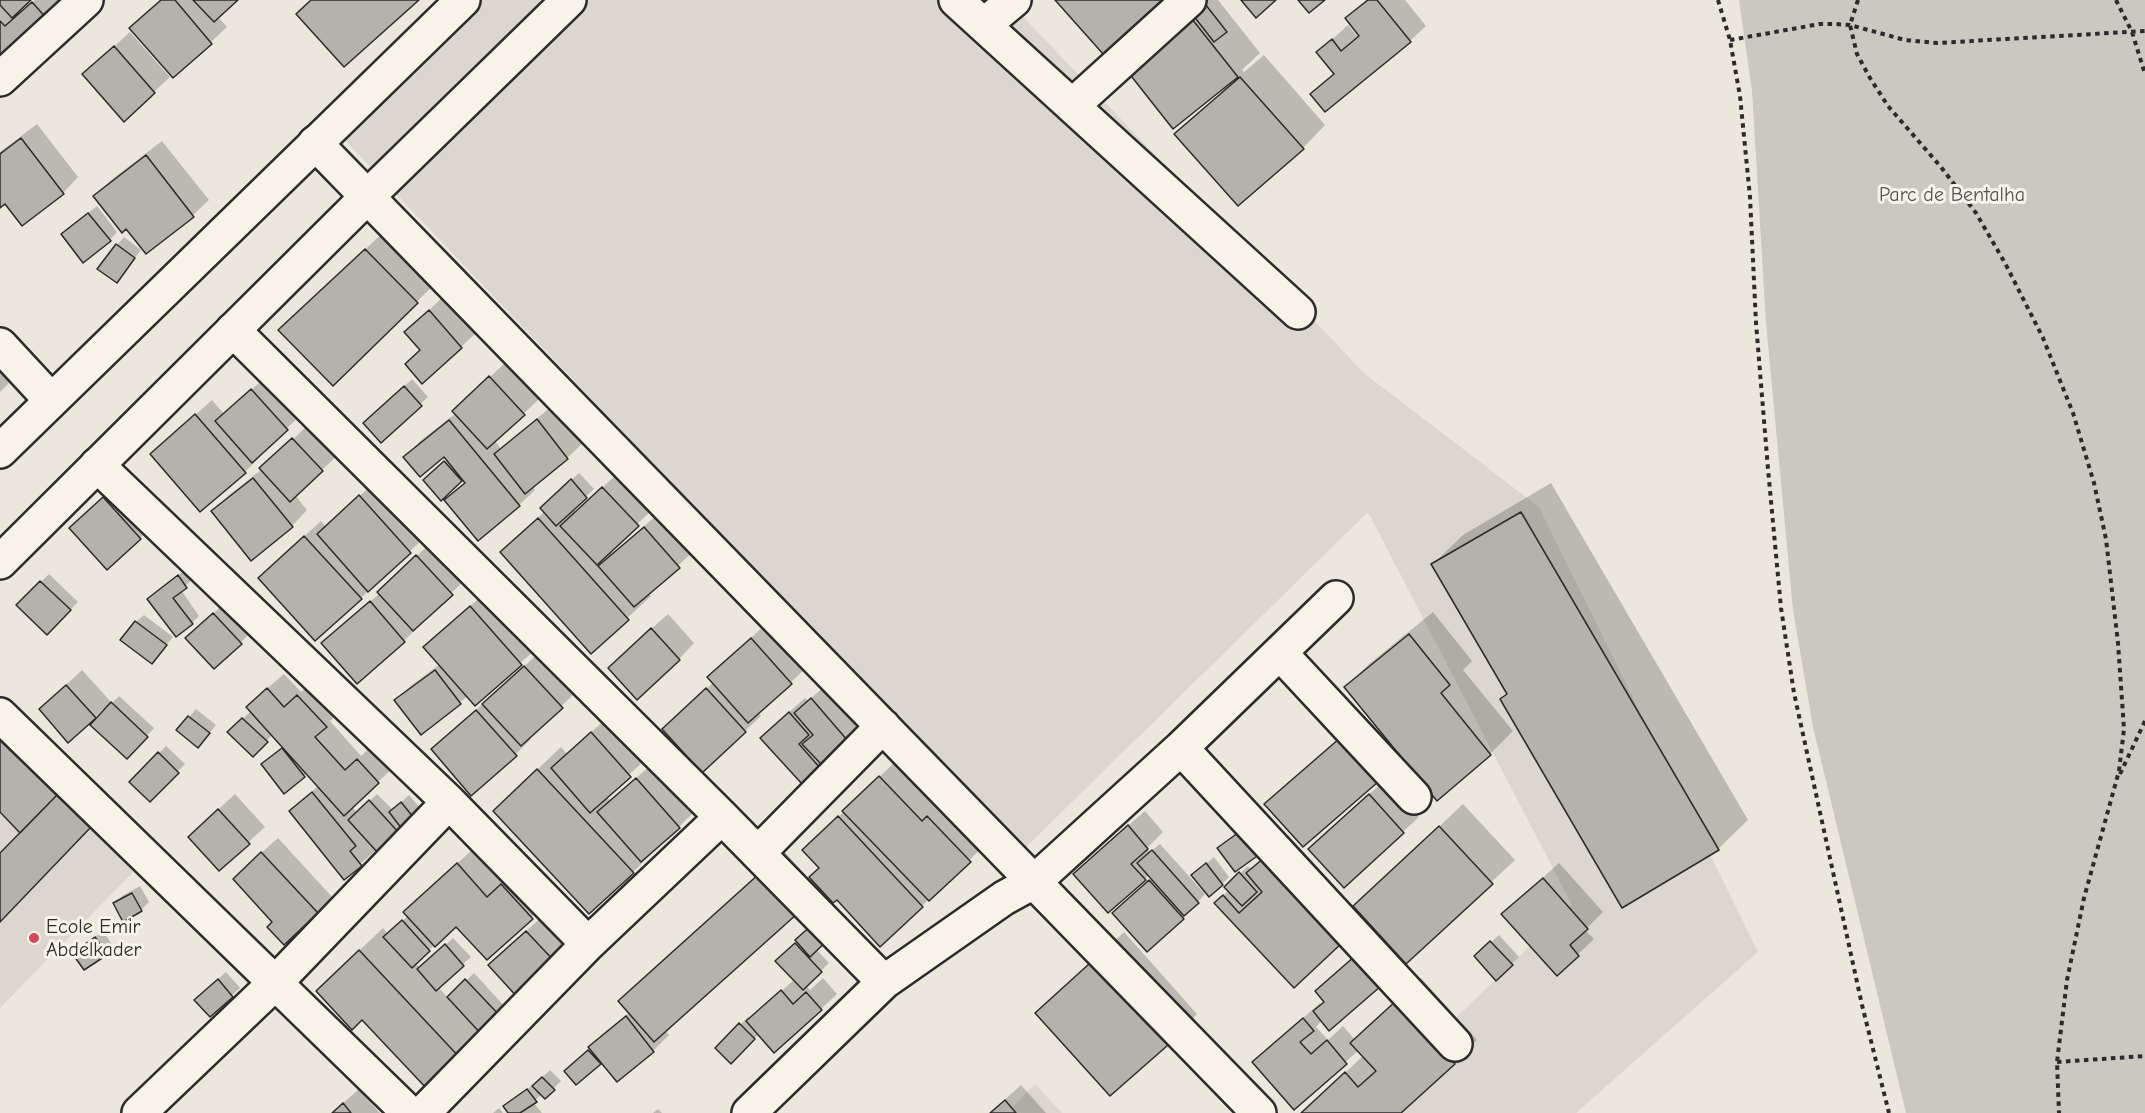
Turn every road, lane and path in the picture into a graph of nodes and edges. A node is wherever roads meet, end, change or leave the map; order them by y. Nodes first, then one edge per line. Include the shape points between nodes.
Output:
1 (86, 0) edge
2 (463, 0) edge
3 (569, 0) edge
4 (956, 0) edge
5 (1014, 0) edge
6 (1189, 0) edge
7 (1718, 0) edge
8 (1858, 0) edge
9 (2116, 0) edge
10 (1850, 25) junction
11 (984, 26) junction
12 (2145, 31) edge
13 (2132, 32) junction
14 (1730, 40) junction
15 (2145, 74) edge
16 (0, 79) edge
17 (1072, 106) junction
18 (315, 143) junction
19 (367, 197) junction
20 (1298, 312) dead end
21 (233, 330) junction
22 (0, 345) edge
23 (51, 400) junction
24 (0, 451) edge
25 (97, 465) junction
26 (0, 562) edge
27 (1336, 598) dead end
28 (1280, 653) junction
29 (0, 715) edge
30 (2145, 721) edge
31 (883, 726) junction
32 (1181, 748) junction
33 (2115, 785) junction
34 (1413, 796) dead end
35 (449, 802) junction
36 (722, 817) junction
37 (758, 853) junction
38 (1035, 881) junction
39 (588, 944) junction
40 (884, 982) junction
41 (275, 983) junction
42 (1455, 1044) dead end
43 (2145, 1056) edge
44 (2057, 1062) junction
45 (139, 1113) edge
46 (409, 1113) edge
47 (423, 1113) edge
48 (749, 1113) edge
49 (1260, 1113) edge
50 (1889, 1113) edge
51 (2059, 1113) edge

1 - 16 street
2 - 18 street
3 - 19 street
4 - 11 street
5 - 11 street
6 - 17 street
7 - 14 path
8 - 10 path
9 - 13 path
10 - 13 path via 1905,40 1937,43
10 - 14 path via 1820,24
10 - 33 path via 1857,54 1888,106 1976,213 2005,263 2043,338 2073,413 2106,539 2117,632 2124,729
11 - 17 street
12 - 13 path
13 - 15 path
14 - 50 path via 1750,196 1756,323 1781,608 1798,715
17 - 20 street
18 - 19 street
18 - 23 street
19 - 21 street
19 - 31 street
21 - 25 street
21 - 36 street
22 - 23 street
23 - 24 street
25 - 26 street
25 - 35 street
27 - 28 street
28 - 32 street
28 - 34 street
29 - 41 street
30 - 33 path
31 - 37 street
31 - 38 street
32 - 38 street
32 - 42 street
33 - 44 path via 2084,898 2067,980
35 - 39 street
35 - 41 street
36 - 37 street
36 - 39 street
37 - 40 street
38 - 40 street via 1004,898
38 - 49 street
39 - 47 street
40 - 48 street
41 - 45 street
41 - 46 street
43 - 44 path
44 - 51 path

